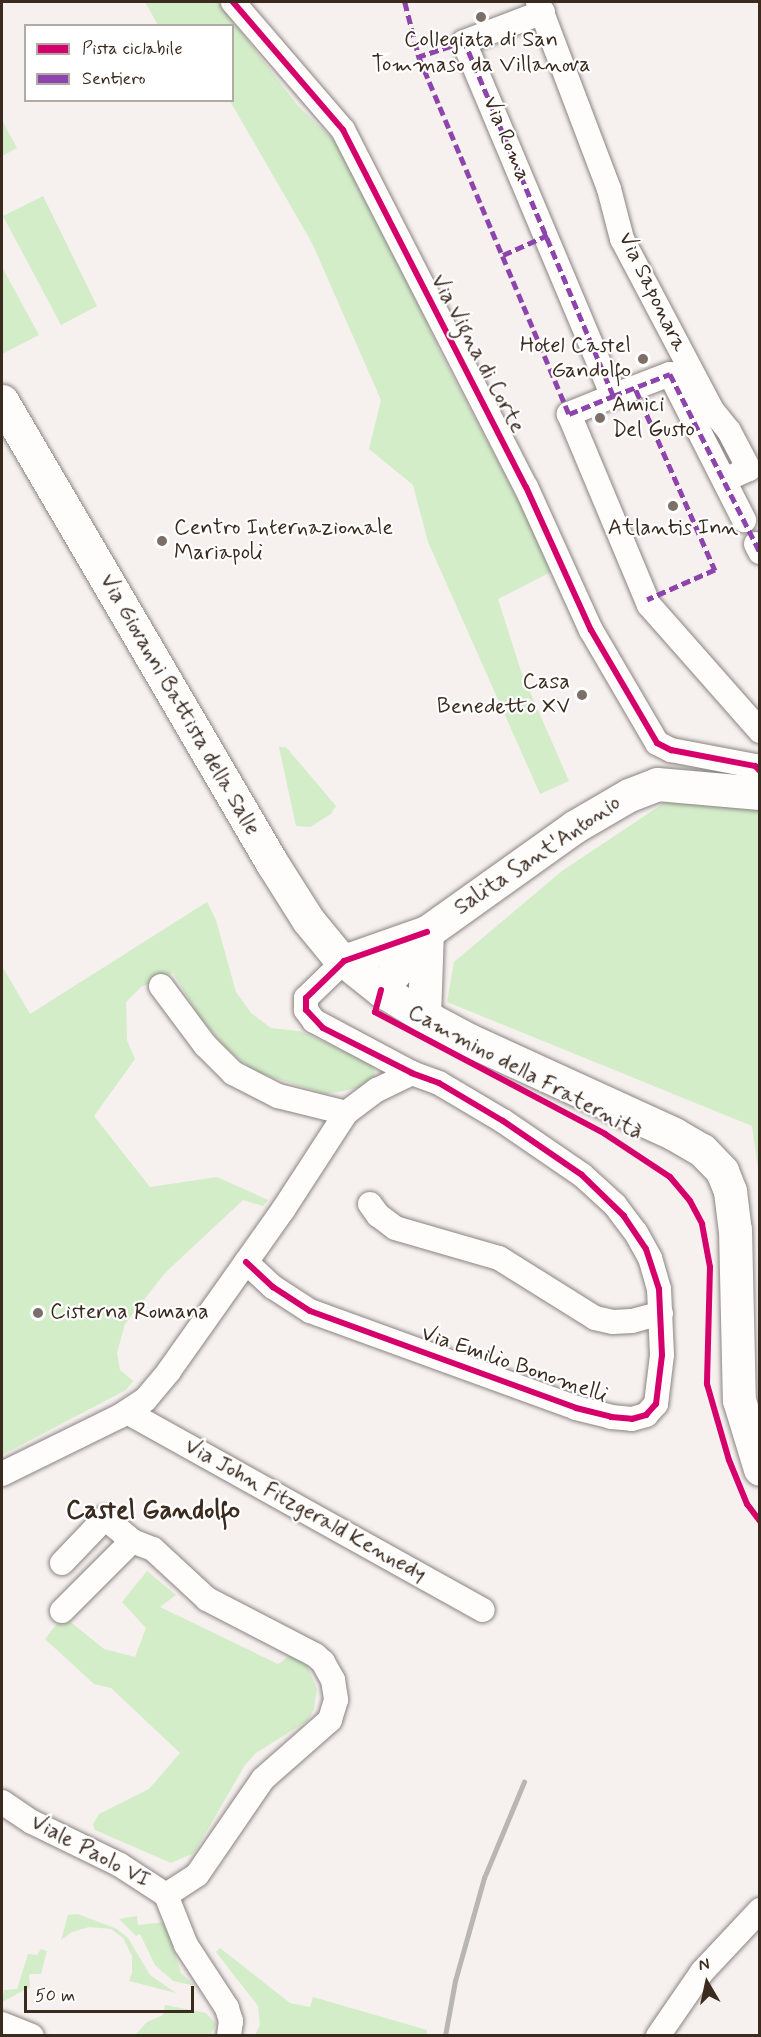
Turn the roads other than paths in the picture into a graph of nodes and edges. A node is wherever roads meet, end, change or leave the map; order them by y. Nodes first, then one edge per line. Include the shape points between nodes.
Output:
1 (233, 2) edge
2 (540, 7) edge
3 (614, 396) junction
4 (2, 401) edge
5 (724, 480) junction
6 (744, 520) dead end
7 (759, 731) edge
8 (759, 771) edge
9 (759, 793) edge
10 (427, 932) junction
11 (344, 961) junction
12 (161, 986) dead end
13 (381, 990) junction
14 (424, 1016) junction
15 (412, 1073) junction
16 (346, 1113) junction
17 (370, 1204) dead end
18 (246, 1262) junction
19 (661, 1313) junction
20 (127, 1412) junction
21 (759, 1469) edge
22 (2, 1474) edge
23 (132, 1541) junction
24 (62, 1563) dead end
25 (483, 1610) dead end
26 (62, 1611) dead end
27 (2, 1802) edge
28 (166, 1895) junction
29 (759, 1910) edge
30 (2, 2024) edge
31 (32, 2036) edge
32 (229, 2036) edge
33 (658, 2036) edge

1 - 8 street, Via Vigna di Corte via 343,130 526,487 591,630 657,743 671,750 755,766
2 - 3 street, Via Roma via 464,42
2 - 5 street, Via Saponara via 609,189 622,239 707,400 749,469
3 - 5 street via 670,374
3 - 7 street via 569,414 647,600
4 - 11 main road, Via Giovanni Battista della Salle via 272,863 308,920
5 - 6 street
9 - 10 main road, Salita Sant'Antonio via 657,784 629,795 574,827
10 - 11 main road, Salita Sant'Antonio
10 - 13 main road, Salita Sant'Antonio
10 - 14 main road
11 - 13 main road, Via Giovanni Battista della Salle
11 - 15 street, Via Emilio Bonomelli via 306,998 304,1005 309,1016 323,1028
12 - 16 street via 205,1045 232,1073 278,1096
13 - 14 main road, Via Giovanni Battista della Salle
14 - 21 main road, Via Giovanni Battista della Salle via 674,1134 702,1150 722,1171 730,1191 735,1229 739,1400
15 - 16 street via 378,1090
15 - 19 street, Via Emilio Bonomelli via 439,1083 495,1115 577,1171 603,1194 646,1249 659,1290
16 - 18 street
17 - 19 street via 396,1227 506,1262 595,1318 632,1321
18 - 19 street, Via Emilio Bonomelli via 289,1299 317,1315 611,1417 639,1418 656,1404 662,1372
18 - 20 street via 153,1391
20 - 22 street
20 - 25 street, Via John Fitzgerald Kennedy
23 - 24 street via 105,1518
23 - 26 street
23 - 28 street via 153,1549 207,1599 315,1655 330,1671 335,1690 335,1710 323,1729 263,1779 197,1875
27 - 28 street, Viale Paolo VI via 32,1822 120,1865
28 - 32 street, Viale Paolo VI via 186,1945 227,2008 231,2021
29 - 33 street via 702,1972
30 - 31 street

